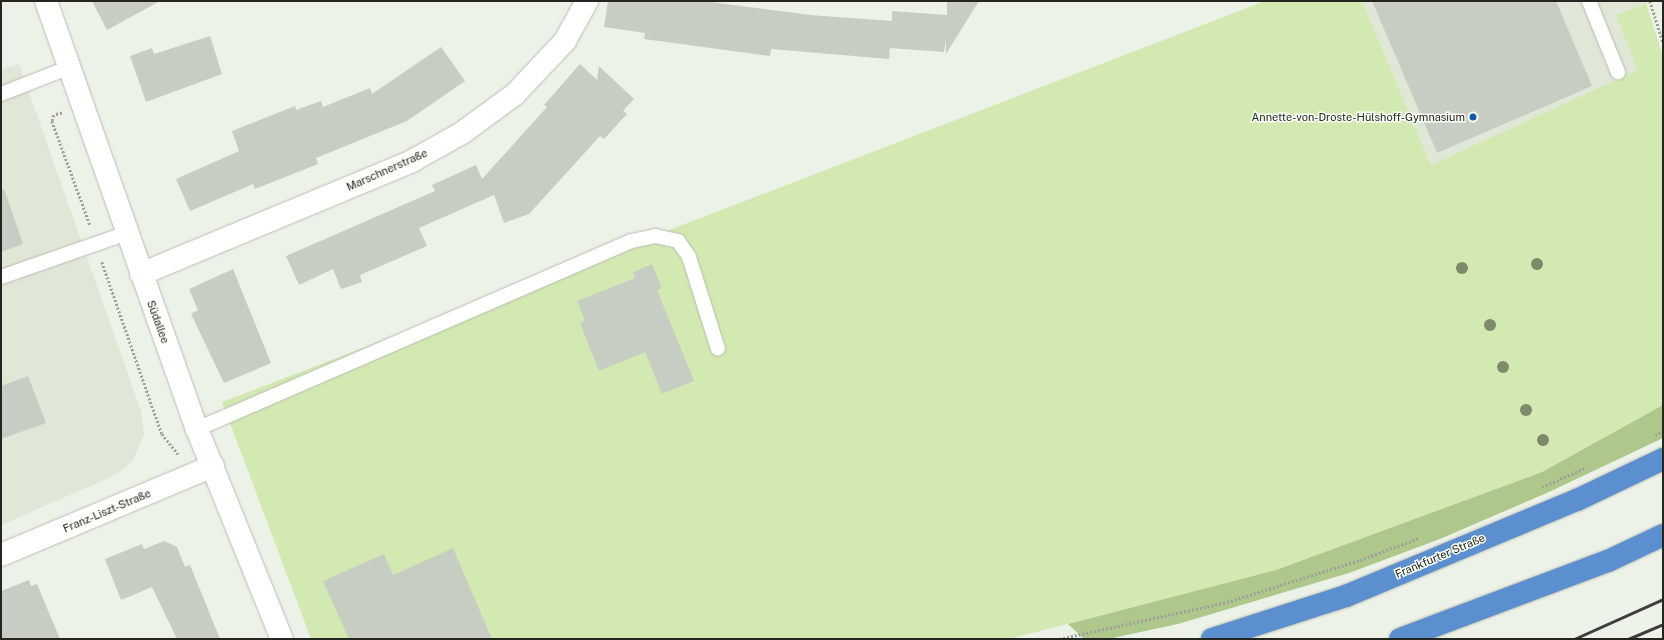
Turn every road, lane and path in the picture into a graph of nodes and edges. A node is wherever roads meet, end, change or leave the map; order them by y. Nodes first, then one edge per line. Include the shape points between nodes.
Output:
1 (46, 1) edge
2 (587, 1) edge
3 (1589, 1) edge
4 (1650, 1) edge
5 (1663, 42) edge
6 (70, 67) junction
7 (1618, 72) dead end
8 (1, 94) edge
9 (127, 232) junction
10 (141, 274) junction
11 (1, 277) edge
12 (718, 349) dead end
13 (197, 429) junction
14 (1663, 431) edge
15 (1650, 438) dead end
16 (1663, 459) edge
17 (213, 466) junction
18 (1588, 466) dead end
19 (1539, 488) dead end
20 (1426, 535) dead end
21 (1663, 535) edge
22 (1, 555) edge
23 (282, 639) edge
24 (1059, 639) edge
25 (1212, 639) edge
26 (1400, 639) edge

1 - 6 street, Südallee
2 - 10 street, Marschnerstraße via 565,41 524,84 462,133 412,161
3 - 7 lane
4 - 5 path
6 - 8 lane
6 - 9 street, Südallee
9 - 10 street, Südallee
9 - 11 lane
10 - 13 street, Südallee
12 - 13 lane via 689,257 678,241 655,236 632,241
13 - 17 street, Südallee
14 - 15 path
16 - 25 highway, Frankfurter Straße via 1577,500 1346,596
17 - 22 street, Franz-Liszt-Straße
17 - 23 street, Südallee
18 - 19 path
20 - 24 path via 1360,560 1228,602
21 - 26 highway via 1608,561

